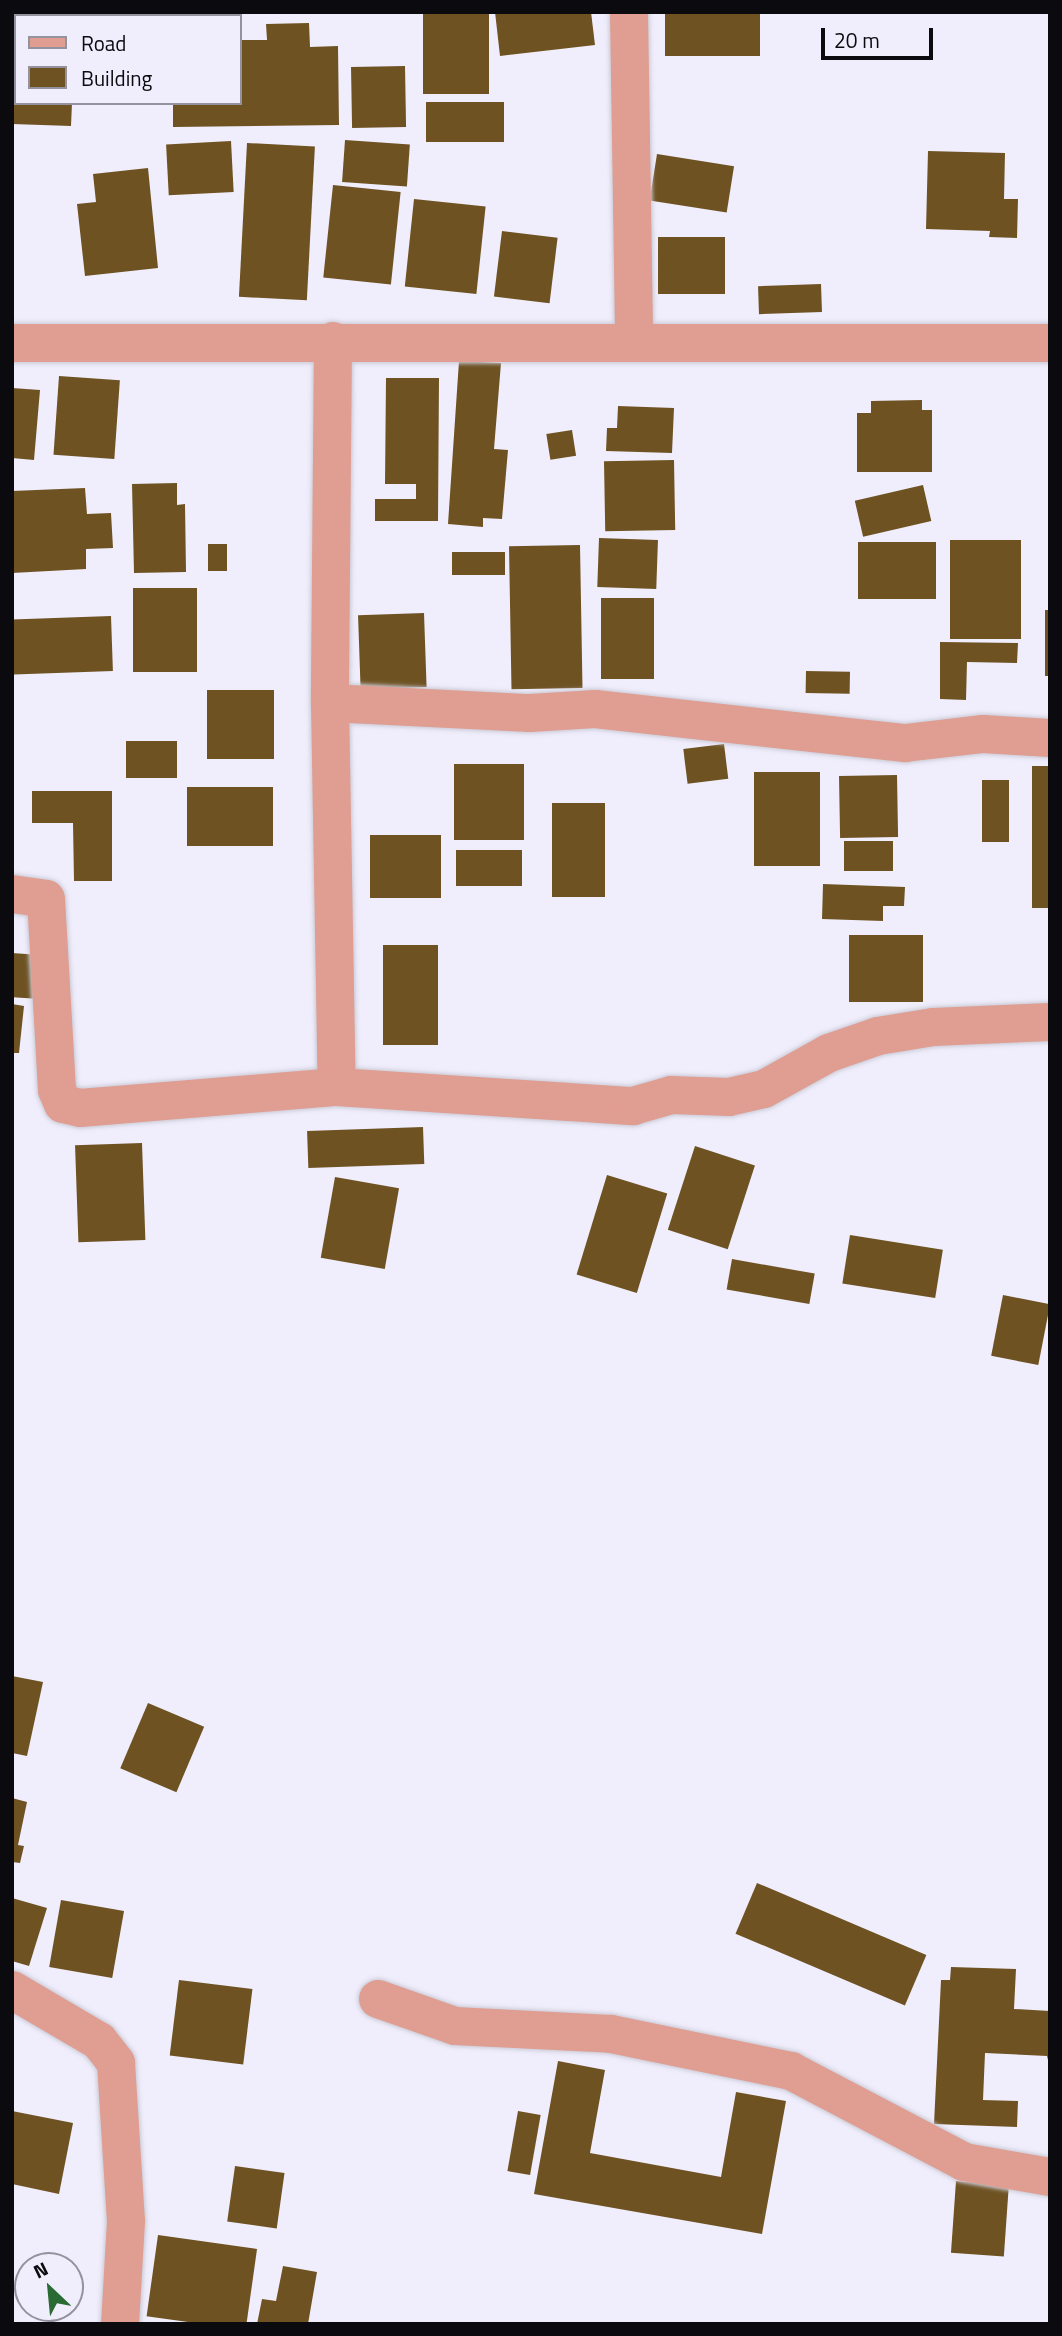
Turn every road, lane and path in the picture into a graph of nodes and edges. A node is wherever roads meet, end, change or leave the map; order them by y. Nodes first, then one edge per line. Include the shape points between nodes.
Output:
1 (629, 12) edge
2 (634, 339) junction
3 (333, 341) junction
4 (1050, 343) edge
5 (12, 344) edge
6 (330, 703) junction
7 (1050, 738) edge
8 (12, 894) edge
9 (1050, 1022) edge
10 (337, 1087) junction
11 (12, 1990) edge
12 (378, 1999) dead end
13 (1050, 2177) edge
14 (120, 2324) edge

1 - 2 street
2 - 3 street
2 - 4 street
3 - 5 street
3 - 6 street
6 - 7 street via 530,713 595,709 905,743 984,734
6 - 10 street
8 - 10 street via 32,892 46,899 50,913 57,1090 63,1104 80,1108
9 - 10 street via 933,1027 878,1036 829,1053 764,1089 729,1097 671,1095 633,1106
11 - 14 street via 99,2041 116,2063 126,2221
12 - 13 street via 455,2026 611,2034 791,2071 964,2162

